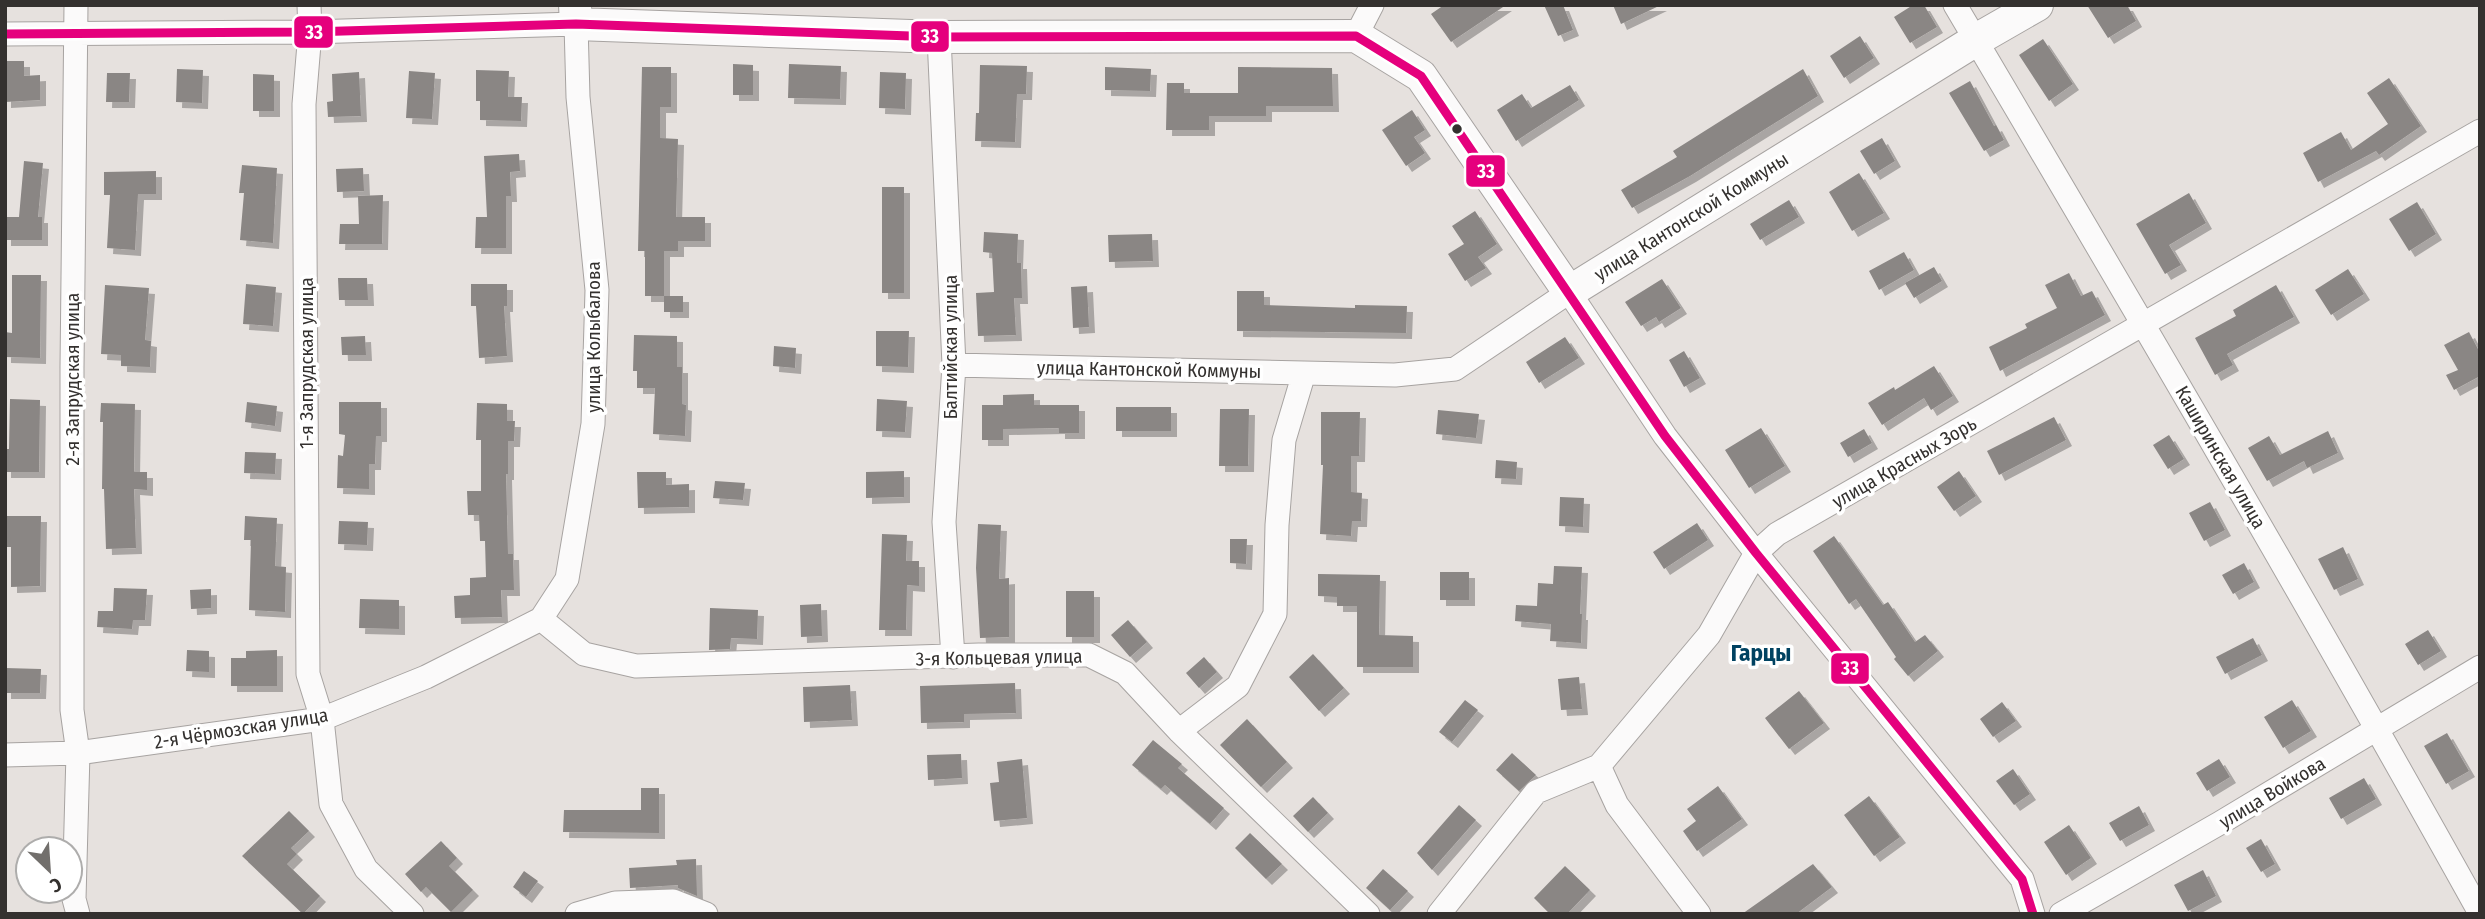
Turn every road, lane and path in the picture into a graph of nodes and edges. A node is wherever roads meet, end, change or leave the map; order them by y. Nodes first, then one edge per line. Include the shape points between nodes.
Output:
1 (76, 5) edge
2 (309, 5) edge
3 (1372, 5) edge
4 (1955, 5) edge
5 (2037, 5) edge
6 (575, 15) edge
7 (310, 32) junction
8 (76, 33) junction
9 (5, 34) edge
10 (1356, 36) junction
11 (939, 37) junction
12 (1976, 40) junction
13 (2480, 131) edge
14 (1569, 292) junction
15 (2144, 325) junction
16 (954, 365) junction
17 (1304, 373) junction
18 (1756, 553) junction
19 (541, 619) junction
20 (953, 657) junction
21 (2480, 667) edge
22 (322, 719) junction
23 (2378, 729) junction
24 (1179, 731) junction
25 (78, 753) junction
26 (5, 755) edge
27 (1599, 766) junction
28 (2480, 913) edge
29 (78, 914) edge
30 (412, 914) edge
31 (577, 914) edge
32 (706, 914) edge
33 (1368, 914) edge
34 (1439, 914) edge
35 (1699, 914) edge
36 (2033, 914) edge
37 (2061, 914) edge

1 - 8 street, 2-я Запрудская улица
2 - 7 street, 1-я Запрудская улица
3 - 10 street
4 - 12 street, Каширинская улица
5 - 12 street, улица Кантонской Коммуны
6 - 7 street
6 - 11 street
6 - 19 street, улица Колыбалова via 597,290 593,424 567,579
7 - 8 street
7 - 22 street, 1-я Запрудская улица via 304,104 308,674
8 - 9 street
8 - 25 street, 2-я Запрудская улица via 72,710
10 - 11 street
10 - 14 street via 1421,76
11 - 16 street, Балтийская улица
12 - 14 street, улица Кантонской Коммуны
12 - 15 street, Каширинская улица
13 - 15 street, улица Красных Зорь
14 - 17 street, улица Кантонской Коммуны via 1455,369 1395,375
14 - 18 street via 1665,436
15 - 18 street, улица Красных Зорь via 1777,534
15 - 23 street, Каширинская улица
16 - 17 street, улица Кантонской Коммуны
16 - 20 street, Балтийская улица via 944,522
17 - 24 street via 1284,440 1275,614 1238,686
18 - 27 street, улица Красных Зорь via 1709,635
18 - 36 street via 2022,879
19 - 20 street, 3-я Кольцевая улица via 584,654 636,666
19 - 22 street, 2-я Чёрмозская улица via 426,677
20 - 24 street, 3-я Кольцевая улица via 1089,655 1125,673
21 - 23 street, улица Войкова
22 - 25 street, 2-я Чёрмозская улица
22 - 30 street, 1-я Запрудская улица via 331,804 366,869
23 - 28 street, Каширинская улица
23 - 37 street, улица Войкова
24 - 33 street, 3-я Кольцевая улица
25 - 26 street, 2-я Чёрмозская улица
25 - 29 street, 2-я Запрудская улица via 74,899
27 - 34 street, улица Красных Зорь via 1536,792
27 - 35 street via 1617,805
31 - 32 street via 615,903 673,901

